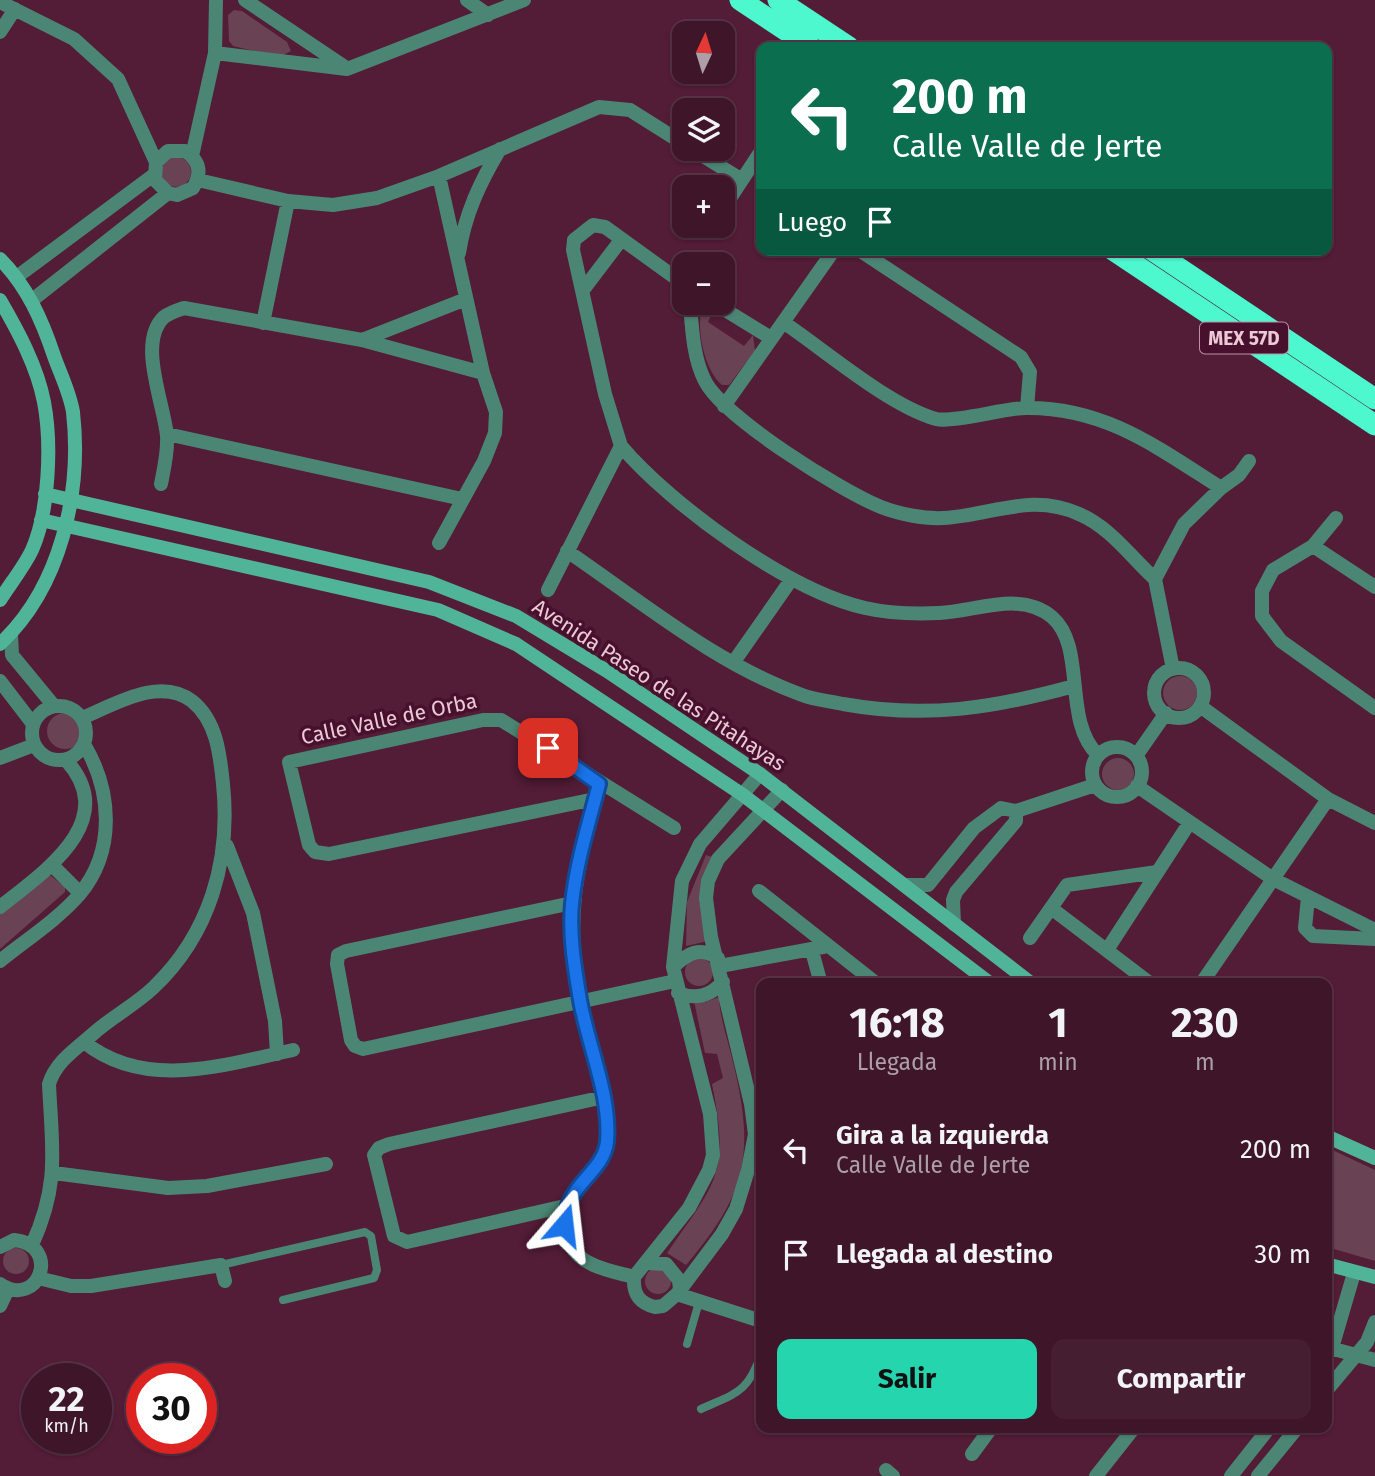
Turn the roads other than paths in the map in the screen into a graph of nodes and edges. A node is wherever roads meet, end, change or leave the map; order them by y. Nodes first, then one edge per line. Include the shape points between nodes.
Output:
1 (216, 0) edge
2 (245, 0) edge
3 (467, 0) edge
4 (524, 0) edge
5 (740, 0) edge
6 (778, 0) edge
7 (0, 2) edge
8 (15, 9) junction
9 (488, 15) junction
10 (0, 32) edge
11 (803, 42) edge
12 (841, 42) edge
13 (215, 53) junction
14 (348, 69) junction
15 (672, 136) edge
16 (500, 149) junction
17 (192, 156) junction
18 (756, 159) edge
19 (711, 161) edge
20 (156, 168) junction
21 (439, 176) junction
22 (198, 180) junction
23 (742, 180) junction
24 (735, 191) edge
25 (168, 193) junction
26 (288, 201) junction
27 (102, 213) junction
28 (116, 231) junction
29 (621, 240) junction
30 (830, 256) edge
31 (868, 256) edge
32 (1123, 256) edge
33 (1161, 256) edge
34 (0, 259) edge
35 (458, 261) junction
36 (18, 276) junction
37 (672, 276) edge
38 (583, 290) junction
39 (466, 299) junction
40 (0, 300) edge
41 (31, 300) junction
42 (691, 315) edge
43 (734, 315) edge
44 (783, 322) junction
45 (263, 323) junction
46 (771, 338) junction
47 (362, 341) junction
48 (483, 373) junction
49 (1375, 399) edge
50 (724, 405) junction
51 (1027, 408) junction
52 (1375, 425) edge
53 (167, 434) junction
54 (621, 446) junction
55 (1249, 461) dead end
56 (161, 484) dead end
57 (1221, 488) junction
58 (45, 494) junction
59 (462, 499) junction
60 (71, 500) junction
61 (1336, 518) dead end
62 (41, 520) junction
63 (65, 527) junction
64 (439, 543) dead end
65 (1313, 545) junction
66 (567, 551) junction
67 (317, 555) junction
68 (1155, 579) junction
69 (791, 580) junction
70 (313, 581) junction
71 (1375, 587) edge
72 (548, 590) dead end
73 (0, 600) edge
74 (5, 639) edge
75 (733, 663) junction
76 (1173, 669) junction
77 (0, 681) edge
78 (1073, 686) junction
79 (54, 706) junction
80 (1200, 706) junction
81 (1375, 708) edge
82 (1166, 713) junction
83 (82, 718) junction
84 (33, 724) junction
85 (84, 744) junction
86 (34, 745) junction
87 (1098, 755) junction
88 (1136, 756) junction
89 (0, 758) edge
90 (66, 760) junction
91 (760, 774) junction
92 (599, 784) junction
93 (1095, 785) junction
94 (1137, 786) junction
95 (782, 790) junction
96 (743, 795) junction
97 (595, 799) junction
98 (1328, 799) junction
99 (763, 810) junction
100 (1016, 811) junction
101 (1191, 822) junction
102 (1375, 823) edge
103 (674, 828) dead end
104 (974, 828) junction
105 (225, 838) junction
106 (700, 844) junction
107 (995, 844) junction
108 (718, 859) junction
109 (52, 865) junction
110 (1157, 872) junction
111 (1273, 879) junction
112 (906, 885) junction
113 (759, 891) dead end
114 (80, 893) junction
115 (1308, 897) junction
116 (572, 903) junction
117 (0, 907) edge
118 (1051, 908) junction
119 (954, 924) junction
120 (1375, 930) edge
121 (1030, 938) dead end
122 (1375, 939) edge
123 (828, 946) junction
124 (1107, 950) junction
125 (812, 951) junction
126 (0, 961) edge
127 (719, 962) junction
128 (819, 978) edge
129 (869, 978) edge
130 (983, 978) edge
131 (1024, 978) edge
132 (1143, 978) edge
133 (1205, 978) edge
134 (675, 981) junction
135 (723, 982) junction
136 (580, 1001) junction
137 (84, 1042) junction
138 (293, 1050) dead end
139 (277, 1054) junction
140 (604, 1097) junction
141 (1332, 1139) edge
142 (1375, 1158) edge
143 (326, 1164) dead end
144 (54, 1174) junction
145 (565, 1206) junction
146 (2, 1243) edge
147 (32, 1245) junction
148 (646, 1263) junction
149 (221, 1265) junction
150 (1332, 1266) edge
151 (1354, 1273) junction
152 (634, 1277) junction
153 (1375, 1277) edge
154 (38, 1278) junction
155 (225, 1281) dead end
156 (4, 1287) edge
157 (679, 1292) junction
158 (283, 1300) dead end
159 (699, 1302) junction
160 (0, 1306) edge
161 (756, 1319) edge
162 (1375, 1322) edge
163 (1332, 1338) edge
164 (687, 1344) dead end
165 (1332, 1351) edge
166 (1356, 1355) junction
167 (1375, 1360) edge
168 (756, 1368) edge
169 (1332, 1384) edge
170 (701, 1409) dead end
171 (988, 1433) edge
172 (1130, 1433) edge
173 (1265, 1433) edge
174 (1293, 1433) edge
175 (972, 1454) dead end
176 (1096, 1476) edge
177 (1231, 1476) edge
178 (1258, 1476) edge

1 - 13 street
2 - 14 street
3 - 9 street
4 - 9 street
5 - 11 highway
6 - 12 highway
7 - 8 street
8 - 10 street
8 - 20 street via 74,39 118,79
9 - 14 street
13 - 14 street
13 - 17 street
15 - 16 street via 630,110 599,107
16 - 21 street
16 - 35 street via 481,181 463,228
17 - 20 street via 169,151
17 - 22 street via 200,171
18 - 23 street
19 - 23 street
20 - 25 street via 160,188
20 - 27 street
21 - 26 street via 377,198 333,205
21 - 35 street
22 - 25 street via 186,193
22 - 26 street
23 - 24 street
25 - 28 street
26 - 45 street
27 - 28 street
27 - 36 street
28 - 41 street
29 - 37 street
29 - 38 street
29 - 38 street via 593,225 580,232 573,250
30 - 44 street
31 - 51 street via 1021,357 1030,372
32 - 52 highway, MEX 57D
33 - 49 highway, MEX 57D
34 - 36 street
35 - 39 street
36 - 41 street
38 - 54 street
39 - 47 street
39 - 48 street
40 - 58 street via 21,335 44,402
41 - 60 street via 72,410
42 - 50 street via 705,381
43 - 46 street
44 - 46 street
44 - 51 street via 904,406 939,420
45 - 47 street
45 - 53 street via 184,308 165,316 153,331 152,356
46 - 50 street
47 - 48 street
48 - 59 street via 496,412 495,433
50 - 68 street via 788,451 882,507 944,518 997,507 1044,504 1080,514 1115,537
51 - 57 street via 1070,412 1128,429
53 - 56 street
53 - 59 street
54 - 66 street
54 - 69 street via 641,470 697,515
55 - 57 street
57 - 68 street via 1184,524
58 - 60 street, Avenida Paseo de las Pitahayas
58 - 62 street
59 - 64 street
60 - 63 street
60 - 67 street, Avenida Paseo de las Pitahayas
61 - 65 street
62 - 63 street, Avenida Paseo de las Pitahayas
62 - 73 street via 32,551
63 - 70 street, Avenida Paseo de las Pitahayas
63 - 74 street via 62,544 36,597
65 - 71 street
65 - 81 street via 1273,570 1262,591 1262,616 1282,641
66 - 72 street
66 - 75 street
67 - 70 street
67 - 91 street, Avenida Paseo de las Pitahayas via 429,582 516,616
68 - 76 street
69 - 75 street
69 - 78 street via 827,597 867,608 939,613 1024,604 1052,617 1066,637
70 - 96 street, Avenida Paseo de las Pitahayas via 438,610 516,644
74 - 79 street via 12,655
75 - 78 street via 803,696 881,711 954,712
76 - 80 street via 1192,671 1200,678 1204,687
76 - 82 street via 1164,673 1155,690 1159,707
77 - 84 street
78 - 87 street via 1081,723
79 - 83 street via 70,708
79 - 84 street
80 - 82 street via 1184,717
80 - 98 street
82 - 88 street
83 - 85 street
83 - 105 street via 145,692 191,700 216,737
84 - 86 street
85 - 90 street
85 - 114 street via 104,784 106,825 94,872
86 - 89 street
86 - 90 street via 50,759
87 - 88 street via 1117,747
87 - 93 street via 1091,775
88 - 94 street via 1142,774
90 - 109 street via 84,788 87,806 78,830
91 - 95 street, Avenida Paseo de las Pitahayas
91 - 96 street
92 - 97 street
92 - 97 street, Calle Valle de Orba via 500,720 289,762 309,845 315,852 329,854
92 - 103 street
93 - 94 street via 1117,797
93 - 100 street
94 - 101 street
95 - 99 street
95 - 112 street, Avenida Paseo de las Pitahayas
96 - 99 street, Avenida Paseo de las Pitahayas
96 - 106 street
97 - 116 street
98 - 102 street
98 - 111 street
99 - 108 street
99 - 130 street, Avenida Paseo de las Pitahayas
100 - 104 street via 1002,808
100 - 107 street via 1016,821
101 - 110 street
101 - 111 street
104 - 107 street
104 - 112 street via 928,884
105 - 137 street via 216,889 196,932 152,989
105 - 139 street via 253,913 275,1021
106 - 108 street
106 - 134 street via 682,881
107 - 119 street via 956,892
108 - 127 street via 706,898
109 - 114 street
109 - 117 street
110 - 118 street via 1067,885
110 - 124 street
111 - 115 street
111 - 133 street
112 - 119 street, Avenida Paseo de las Pitahayas
113 - 123 street
114 - 126 street
115 - 120 street
115 - 122 street via 1305,928 1313,936
116 - 136 street
116 - 136 street via 346,951 338,955 337,964 351,1040 363,1049
118 - 121 street
118 - 124 street
119 - 131 street, Avenida Paseo de las Pitahayas
123 - 125 street
123 - 129 street
124 - 132 street
125 - 127 street
125 - 128 street
127 - 134 street via 700,951 691,953
127 - 135 street
134 - 135 street via 698,997
134 - 136 street
134 - 148 street via 698,1058 713,1155 689,1208
135 - 157 street via 755,1134 736,1209
136 - 140 street
137 - 139 street via 102,1056 129,1066 163,1070 217,1069
137 - 144 street via 62,1060 49,1084
138 - 139 street
140 - 145 street via 605,1153
140 - 145 street via 389,1144 374,1155 394,1236 400,1241
141 - 142 street
143 - 144 street via 207,1186 168,1188
144 - 147 street
145 - 152 street via 570,1245 581,1258
146 - 147 street via 14,1240
147 - 154 street via 41,1260
148 - 152 street
148 - 157 street via 666,1264 679,1280
149 - 154 street via 90,1286
149 - 155 street
149 - 158 lane via 365,1232 372,1236 374,1278
150 - 151 street
151 - 153 street
151 - 163 street
152 - 157 street via 636,1294 647,1305 663,1306
154 - 156 street via 28,1288
156 - 160 street
157 - 159 street
159 - 161 street
159 - 164 lane
162 - 166 street
165 - 166 street
166 - 167 street
166 - 169 street
168 - 170 lane via 743,1390
171 - 175 street
172 - 176 street
173 - 177 street
174 - 178 street

